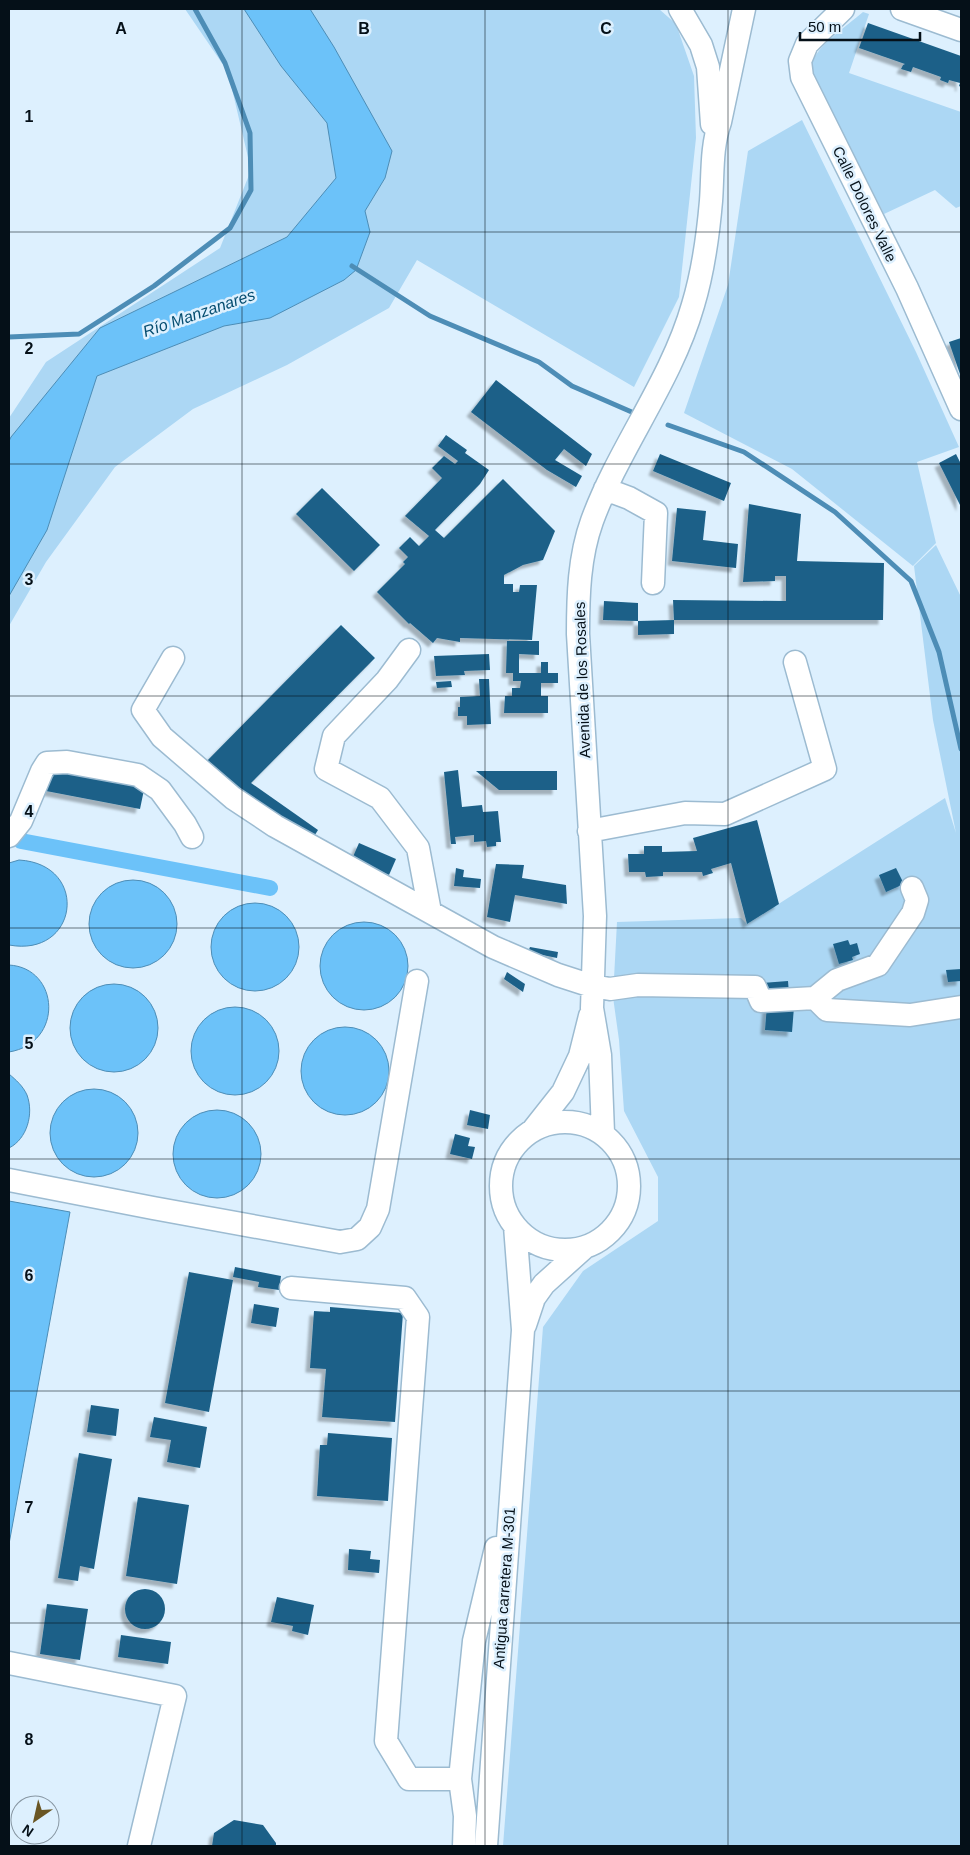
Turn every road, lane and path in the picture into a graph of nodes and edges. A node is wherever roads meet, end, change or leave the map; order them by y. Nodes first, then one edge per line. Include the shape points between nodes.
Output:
1 (680, 9) edge
2 (744, 9) edge
3 (844, 9) edge
4 (902, 9) edge
5 (944, 9) edge
6 (961, 15) edge
7 (961, 30) edge
8 (715, 137) junction
9 (961, 409) edge
10 (605, 489) junction
11 (653, 583) dead end
12 (409, 650) dead end
13 (173, 658) dead end
14 (795, 662) dead end
15 (589, 831) junction
16 (9, 836) edge
17 (192, 837) dead end
18 (912, 888) dead end
19 (430, 912) junction
20 (417, 981) dead end
21 (592, 997) junction
22 (815, 998) junction
23 (961, 1007) edge
24 (533, 1130) junction
25 (603, 1133) junction
26 (9, 1180) edge
27 (515, 1226) junction
28 (584, 1248) junction
29 (290, 1288) dead end
30 (523, 1330) junction
31 (512, 1479) junction
32 (9, 1663) edge
33 (460, 1779) junction
34 (139, 1846) edge
35 (464, 1846) edge
36 (486, 1846) edge

1 - 8 street, Avenida de los Rosales via 701,45 708,67
2 - 8 street, Avenida de los Rosales
3 - 9 street, Calle Dolores Valle via 807,44 800,61 802,77 907,288
4 - 7 street
5 - 6 street
8 - 10 street, Avenida de los Rosales via 711,202 693,306 662,382
10 - 11 street via 656,514
10 - 15 street, Avenida de los Rosales via 589,533 578,596
12 - 19 street via 334,736 326,769 380,798 418,848
13 - 19 street via 144,710 162,737 233,798 275,826
14 - 15 street via 825,769 725,814 685,812
15 - 21 street, Avenida de los Rosales via 595,916
16 - 17 street via 21,821 47,763 67,762 138,775 160,790
18 - 22 street via 917,900 913,913 878,965 837,980
19 - 21 street via 493,947 558,975
20 - 26 street via 378,1209 370,1227 357,1239 340,1242
21 - 22 street via 610,989 638,985 755,988 761,1001
21 - 24 street, Avenida de los Rosales via 580,1056 563,1092
21 - 25 street, Avenida de los Rosales via 600,1056
22 - 23 street via 827,1010 910,1015
24 - 25 street via 550,1123 568,1121 586,1124
24 - 27 street via 516,1144 505,1163 501,1185 504,1206
25 - 28 street via 618,1147 627,1166 628,1200 617,1225 602,1239
27 - 28 street via 529,1239 546,1247
27 - 30 street, Antigua carretera M-301
28 - 30 street, Antigua carretera M-301 via 544,1284 534,1298
29 - 33 street via 405,1298 418,1317 386,1741 409,1779
30 - 31 street, Antigua carretera M-301
31 - 33 street via 474,1640
31 - 36 street, Antigua carretera M-301
32 - 34 street via 175,1696
33 - 35 street via 465,1816

